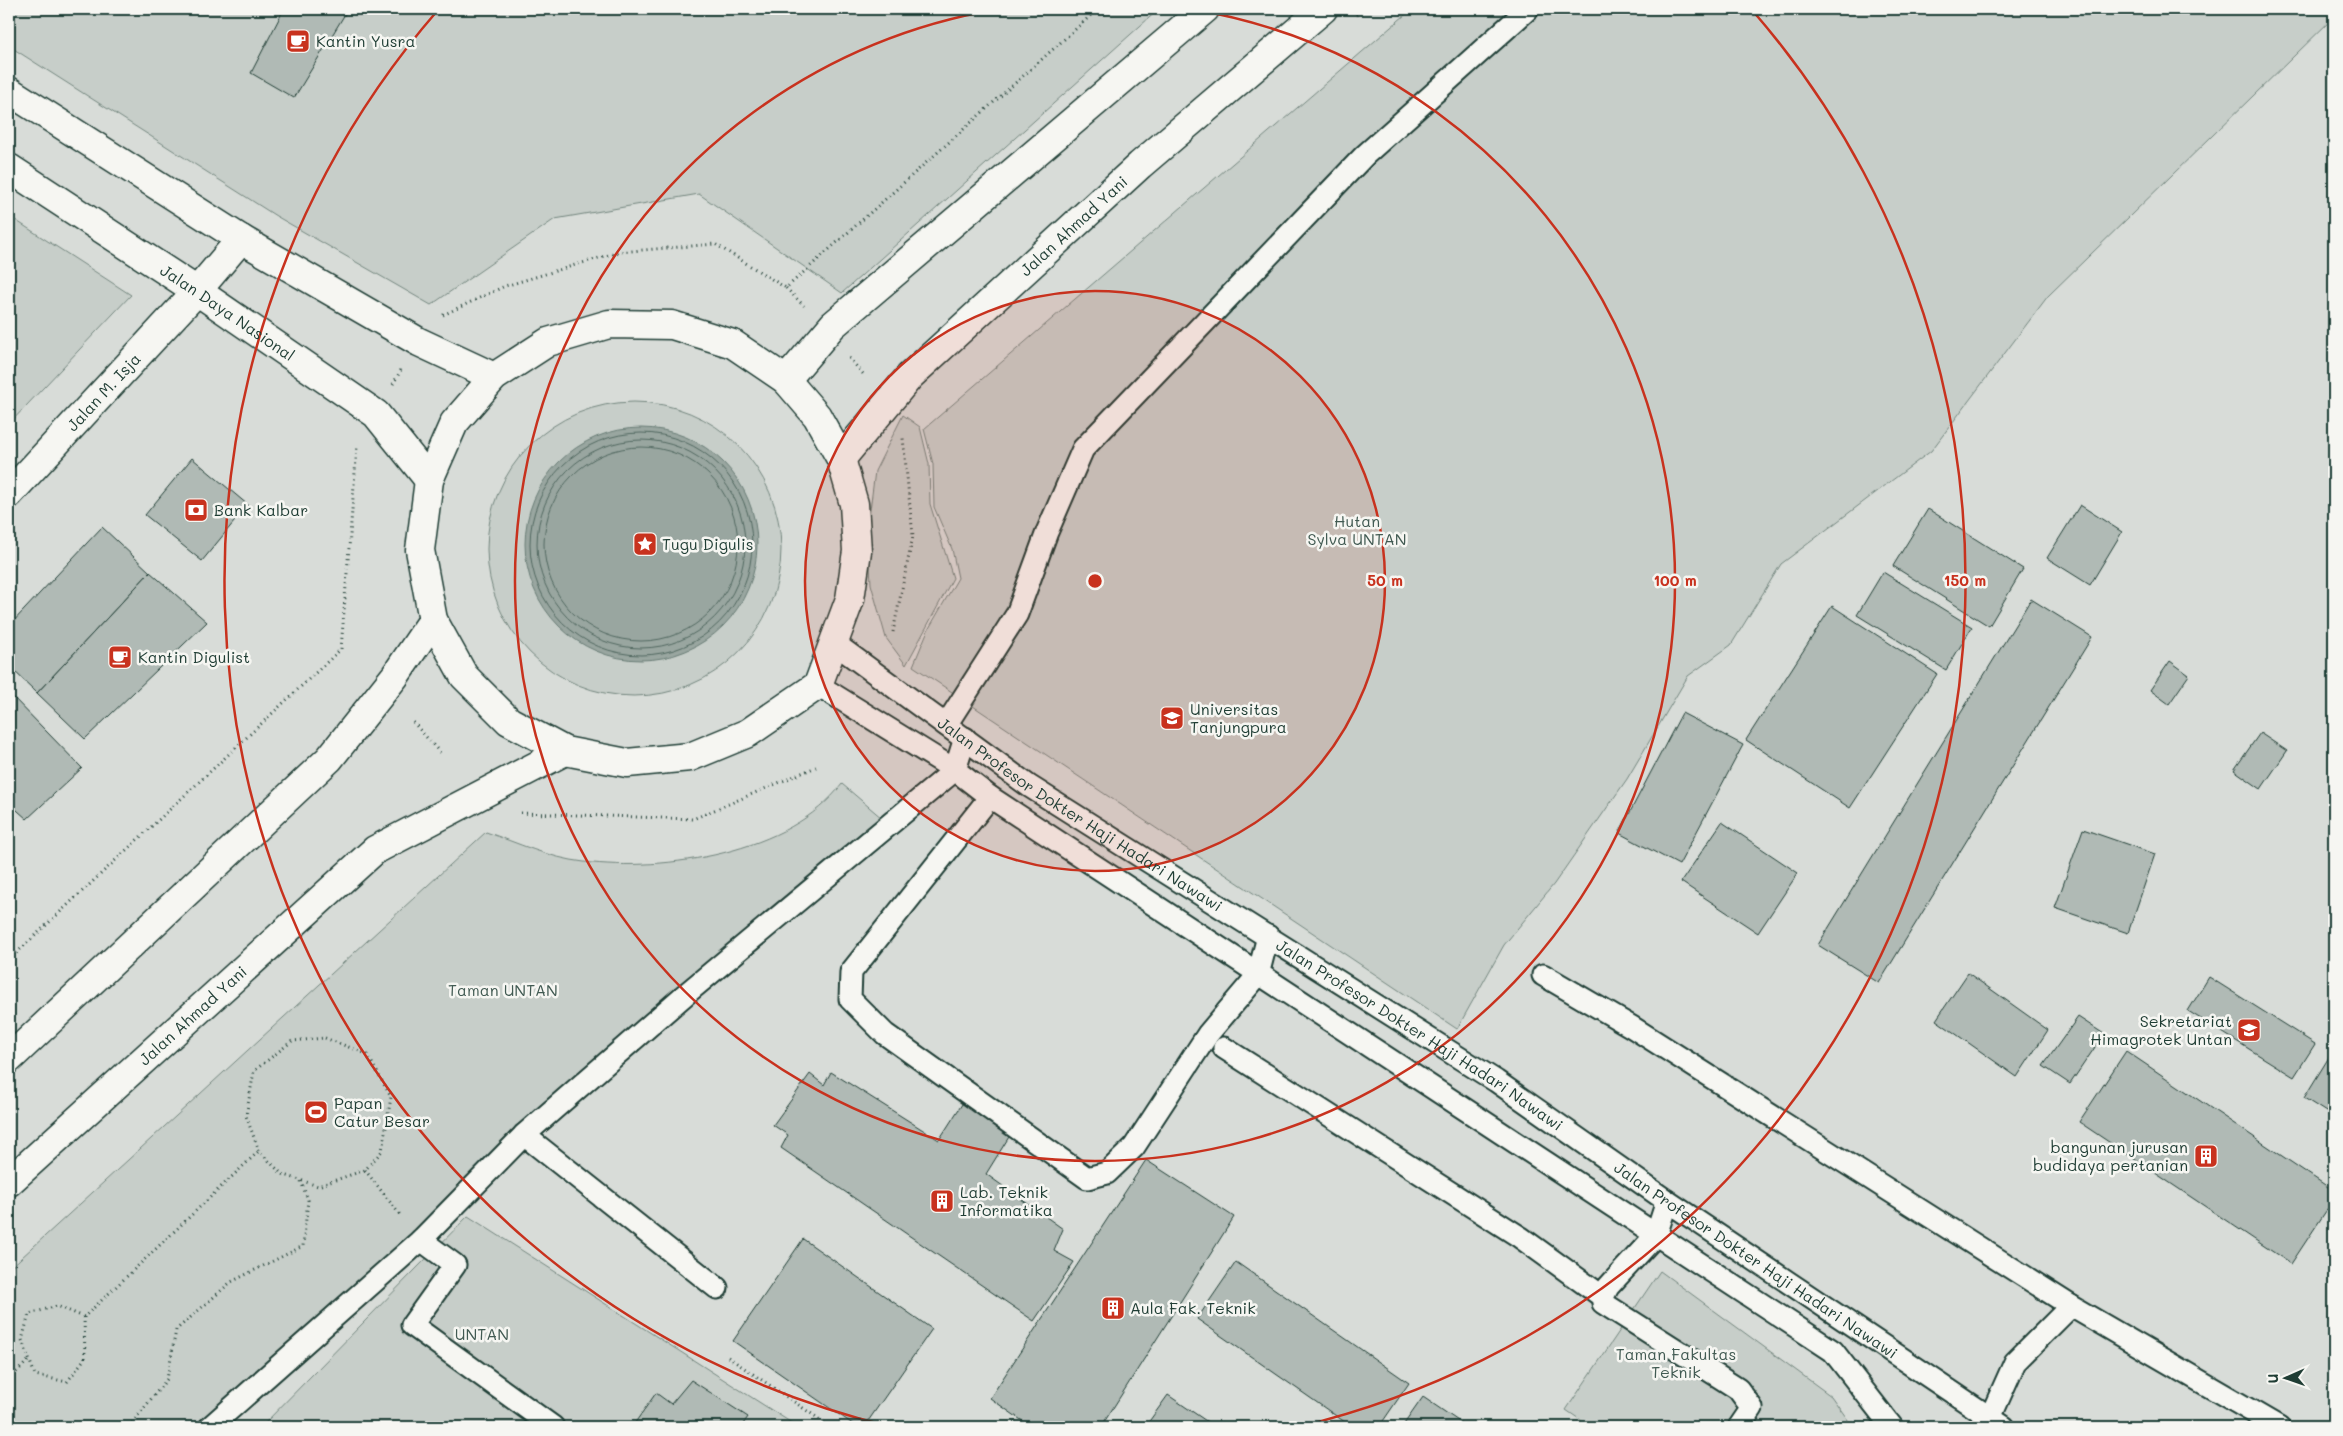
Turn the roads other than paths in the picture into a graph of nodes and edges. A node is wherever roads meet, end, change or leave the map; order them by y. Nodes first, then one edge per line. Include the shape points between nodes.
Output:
1 (1206, 9) edge
2 (1323, 9) edge
3 (1528, 9) edge
4 (9, 91) edge
5 (9, 168) edge
6 (241, 239) junction
7 (198, 291) junction
8 (494, 377) junction
9 (786, 380) junction
10 (841, 459) junction
11 (429, 480) junction
12 (9, 494) edge
13 (433, 620) junction
14 (834, 643) junction
15 (818, 684) junction
16 (946, 725) junction
17 (965, 738) junction
18 (565, 751) junction
19 (955, 770) junction
20 (990, 797) junction
21 (1268, 936) junction
22 (1258, 975) junction
23 (1543, 975) dead end
24 (1224, 1048) dead end
25 (9, 1059) edge
26 (524, 1135) junction
27 (9, 1182) edge
28 (1667, 1201) junction
29 (1656, 1235) junction
30 (421, 1240) junction
31 (718, 1288) dead end
32 (1603, 1297) junction
33 (2071, 1306) junction
34 (1997, 1422) edge
35 (210, 1427) edge
36 (553, 1427) edge
37 (1739, 1427) edge
38 (1892, 1427) edge
39 (2279, 1427) edge

1 - 9 main road via 833,325
2 - 10 main road, Jalan Ahmad Yani via 1140,165 910,376
3 - 16 lane via 1365,155 1083,449 1047,532 1017,614
4 - 6 main road
5 - 7 main road, Jalan Daya Nasional
6 - 7 main road, Jalan M. Isja
6 - 8 main road via 419,342
7 - 11 main road, Jalan Daya Nasional via 376,414
7 - 12 main road, Jalan M. Isja
8 - 9 main road via 548,342 609,324 672,325 733,344
8 - 11 main road via 454,423
9 - 10 main road via 817,416
10 - 14 main road via 854,504 857,551 850,599
11 - 13 main road via 420,550
13 - 18 main road via 464,676 502,715
13 - 25 main road via 395,676 329,759
14 - 15 main road
14 - 16 lane, Jalan Profesor Dokter Haji Hadari Nawawi
15 - 18 main road via 748,734 690,757 627,763
15 - 19 lane, Jalan Profesor Dokter Haji Hadari Nawawi
16 - 17 lane, Jalan Profesor Dokter Haji Hadari Nawawi
17 - 19 lane
17 - 21 lane, Jalan Profesor Dokter Haji Hadari Nawawi via 1029,786
18 - 27 main road, Jalan Ahmad Yani via 375,850
19 - 20 lane, Jalan Profesor Dokter Haji Hadari Nawawi
19 - 26 lane via 687,993
20 - 22 lane, Jalan Profesor Dokter Haji Hadari Nawawi
20 - 22 lane via 851,972 850,999 885,1034 1087,1178 1107,1173 1134,1147 1208,1034
21 - 22 lane
21 - 28 lane, Jalan Profesor Dokter Haji Hadari Nawawi via 1496,1081
22 - 29 lane, Jalan Profesor Dokter Haji Hadari Nawawi
23 - 33 lane via 1632,1027
24 - 32 lane via 1520,1237
26 - 30 lane
26 - 31 lane
28 - 29 lane
28 - 34 lane, Jalan Profesor Dokter Haji Hadari Nawawi
29 - 32 lane
29 - 38 lane, Jalan Profesor Dokter Haji Hadari Nawawi via 1833,1351
30 - 35 lane
30 - 36 lane via 455,1265 412,1325
32 - 37 lane via 1603,1303 1738,1389 1752,1408
33 - 34 lane via 2015,1362
33 - 39 lane

